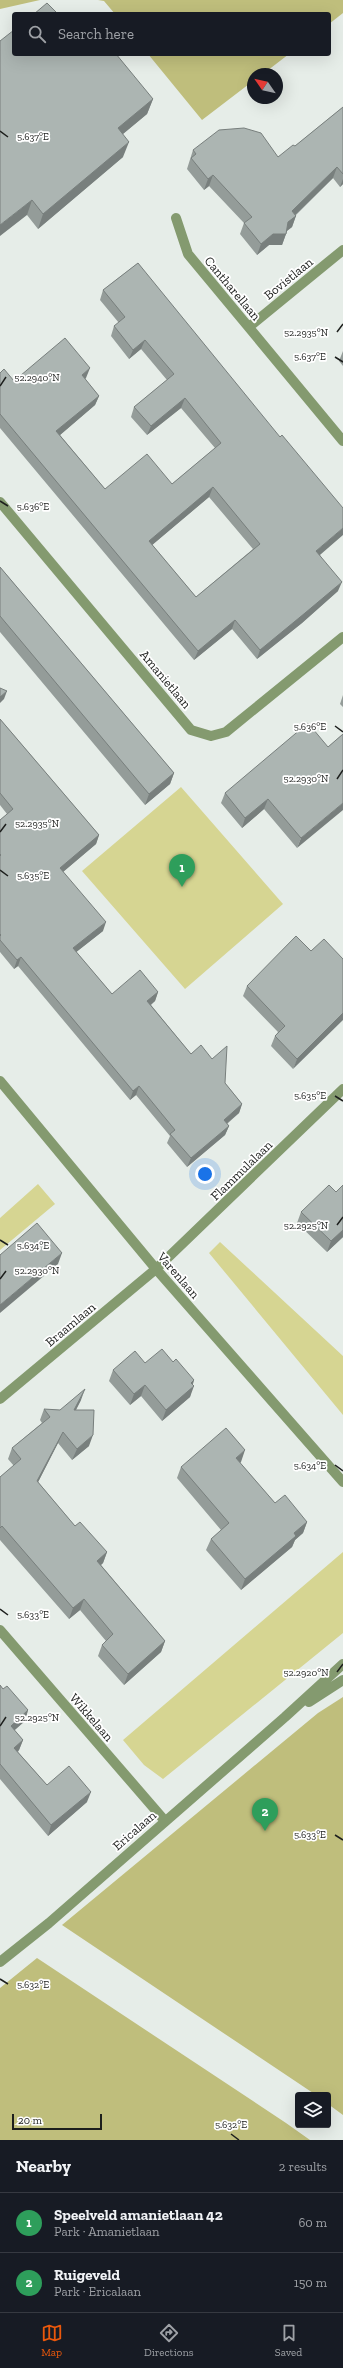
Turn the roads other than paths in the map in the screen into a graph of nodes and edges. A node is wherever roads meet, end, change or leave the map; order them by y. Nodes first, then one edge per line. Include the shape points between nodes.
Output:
1 (176, 218) dead end
2 (343, 250) edge
3 (249, 327) junction
4 (343, 441) edge
5 (0, 502) edge
6 (343, 637) edge
7 (0, 1081) edge
8 (343, 1089) edge
9 (156, 1269) junction
10 (0, 1399) edge
11 (343, 1482) edge
12 (0, 1630) edge
13 (343, 1664) edge
14 (343, 1680) edge
15 (285, 1717) junction
16 (165, 1821) junction
17 (0, 1962) edge

1 - 3 street, Cantharellaan via 188,254
2 - 3 street, Bovistlaan
3 - 4 street, Cantharellaan
5 - 6 street, Amanietlaan via 191,730 211,736 226,732
7 - 9 street, Varenlaan
8 - 9 street, Flammulalaan
9 - 10 street, Braamlaan
9 - 11 street, Varenlaan
12 - 16 street, Wikkelaan
13 - 15 street, Ericalaan
14 - 15 street, Ericalaan
15 - 16 street, Ericalaan
16 - 17 street, Ericalaan via 49,1923

